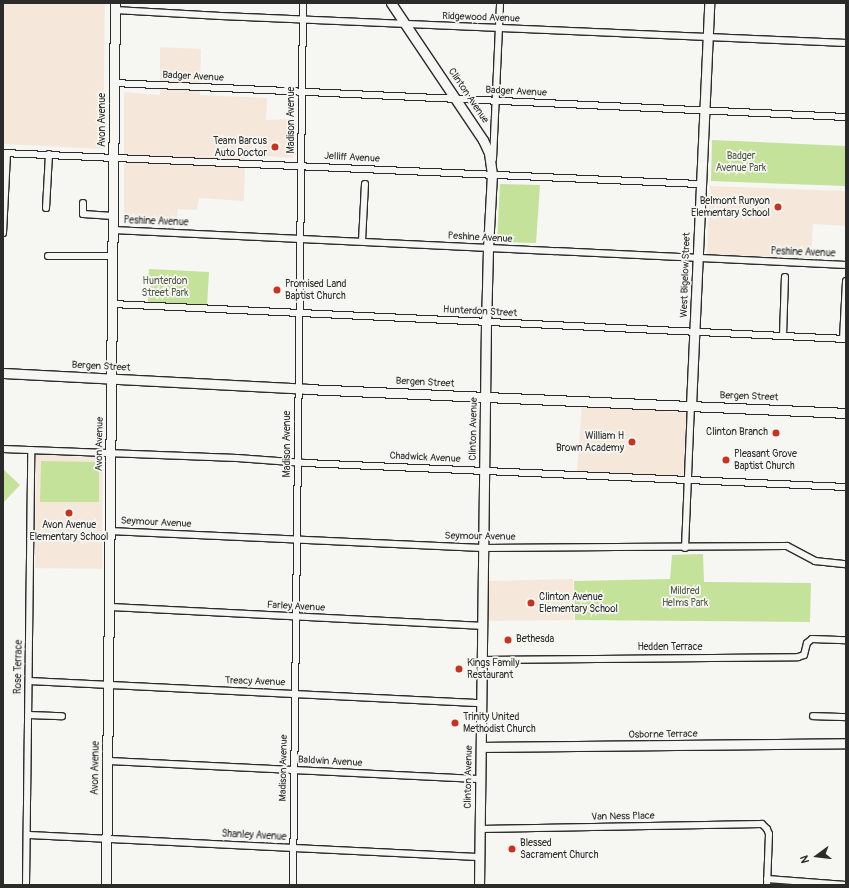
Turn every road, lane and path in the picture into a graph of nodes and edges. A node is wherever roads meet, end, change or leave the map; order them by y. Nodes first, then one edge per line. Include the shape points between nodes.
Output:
1 (303, 3) edge
2 (391, 3) edge
3 (500, 3) edge
4 (709, 3) edge
5 (115, 6) edge
6 (303, 19) junction
7 (406, 24) junction
8 (498, 28) junction
9 (707, 38) junction
10 (846, 43) edge
11 (114, 83) junction
12 (302, 92) junction
13 (457, 100) junction
14 (496, 101) junction
15 (703, 111) junction
16 (846, 117) edge
17 (5, 153) edge
18 (49, 154) junction
19 (114, 157) junction
20 (302, 165) junction
21 (492, 174) junction
22 (365, 184) dead end
23 (700, 184) junction
24 (83, 203) dead end
25 (46, 208) dead end
26 (113, 216) junction
27 (113, 230) junction
28 (3, 233) edge
29 (301, 238) junction
30 (362, 241) junction
31 (488, 249) junction
32 (48, 256) dead end
33 (113, 256) junction
34 (698, 258) junction
35 (846, 265) edge
36 (785, 277) dead end
37 (846, 281) edge
38 (112, 304) junction
39 (300, 313) junction
40 (486, 323) junction
41 (695, 332) junction
42 (783, 336) junction
43 (845, 339) edge
44 (3, 373) edge
45 (111, 379) junction
46 (298, 388) junction
47 (485, 397) junction
48 (691, 406) junction
49 (846, 413) edge
50 (3, 449) edge
51 (31, 450) junction
52 (111, 453) junction
53 (298, 462) junction
54 (484, 470) junction
55 (688, 480) junction
56 (846, 487) edge
57 (109, 531) junction
58 (297, 540) junction
59 (483, 548) junction
60 (685, 548) junction
61 (846, 564) edge
62 (109, 607) junction
63 (296, 617) junction
64 (482, 626) junction
65 (846, 640) edge
66 (482, 660) junction
67 (29, 682) junction
68 (108, 686) junction
69 (295, 694) junction
70 (481, 703) junction
71 (29, 715) junction
72 (62, 716) dead end
73 (813, 716) dead end
74 (846, 717) edge
75 (846, 743) edge
76 (481, 747) junction
77 (108, 761) junction
78 (294, 770) junction
79 (480, 779) junction
80 (480, 829) junction
81 (27, 835) junction
82 (107, 840) junction
83 (293, 848) junction
84 (479, 857) junction
85 (767, 882) edge
86 (26, 885) edge
87 (106, 885) edge
88 (293, 885) edge
89 (479, 885) edge
90 (846, 885) edge

1 - 6 street, Madison Avenue
2 - 7 main road, Clinton Avenue
3 - 8 street
4 - 9 main road, West Bigelow Street
5 - 6 street, Ridgewood Avenue
5 - 11 main road, Avon Avenue
6 - 7 street, Ridgewood Avenue
6 - 12 street, Madison Avenue
7 - 8 street, Ridgewood Avenue
7 - 13 main road, Clinton Avenue
8 - 9 street, Ridgewood Avenue
8 - 14 street
9 - 10 street, Ridgewood Avenue
9 - 15 main road, West Bigelow Street
11 - 12 street, Badger Avenue
11 - 19 main road, Avon Avenue
12 - 13 street, Badger Avenue
12 - 20 street, Madison Avenue
13 - 14 street, Badger Avenue
13 - 21 main road, Clinton Avenue via 486,146
14 - 15 street, Badger Avenue
14 - 21 street
15 - 16 street, Badger Avenue
15 - 23 main road, West Bigelow Street
17 - 18 street, Jelliff Avenue
17 - 28 street
18 - 19 street, Jelliff Avenue
18 - 25 street
19 - 20 street, Jelliff Avenue
19 - 26 main road, Avon Avenue
20 - 21 street, Jelliff Avenue
20 - 29 street, Madison Avenue
21 - 23 street, Jelliff Avenue
21 - 31 main road, Clinton Avenue
22 - 30 street
23 - 34 main road, West Bigelow Street
24 - 26 street via 83,214
26 - 27 main road, Avon Avenue
27 - 29 street, Peshine Avenue
27 - 33 main road, Avon Avenue
29 - 30 street, Peshine Avenue
29 - 39 street, Madison Avenue
30 - 31 street, Peshine Avenue
31 - 34 street, Peshine Avenue
31 - 40 main road, Clinton Avenue
32 - 33 street
33 - 38 main road, Avon Avenue
34 - 35 street, Peshine Avenue
34 - 41 main road, West Bigelow Street
36 - 42 street
37 - 43 street
38 - 39 street, Hunterdon Street
38 - 45 main road, Avon Avenue
39 - 40 street, Hunterdon Street
39 - 46 street, Madison Avenue
40 - 41 street, Hunterdon Street
40 - 47 main road, Clinton Avenue
41 - 42 street, Hunterdon Street
41 - 48 main road, West Bigelow Street
42 - 43 street, Hunterdon Street
44 - 45 main road, Bergen Street
45 - 46 main road, Bergen Street
45 - 52 main road, Avon Avenue
46 - 47 main road, Bergen Street
46 - 53 street, Madison Avenue
47 - 48 main road, Bergen Street
47 - 54 main road, Clinton Avenue
48 - 49 main road, Bergen Street
48 - 55 street, West Bigelow Street
50 - 51 street, Chadwick Avenue
51 - 52 street, Chadwick Avenue
51 - 67 street, Rose Terrace
52 - 53 street, Chadwick Avenue
52 - 57 main road, Avon Avenue
53 - 54 street, Chadwick Avenue
53 - 58 street, Madison Avenue
54 - 55 street, Chadwick Avenue
54 - 59 main road, Clinton Avenue
55 - 56 street, Chadwick Avenue
55 - 60 street, West Bigelow Street
57 - 58 street, Seymour Avenue
57 - 62 main road, Avon Avenue
58 - 59 street, Seymour Avenue
58 - 63 street, Madison Avenue
59 - 60 street, Seymour Avenue
59 - 64 main road, Clinton Avenue
60 - 61 street, Seymour Avenue via 787,546 815,561
62 - 63 street, Farley Avenue
62 - 68 main road, Avon Avenue
63 - 64 street, Farley Avenue
63 - 69 street, Madison Avenue
64 - 66 main road, Clinton Avenue
65 - 66 street, Hedden Terrace via 812,639 807,643 804,655 798,657
66 - 70 main road, Clinton Avenue
67 - 68 street, Treacy Avenue
67 - 71 street, Rose Terrace
68 - 69 street, Treacy Avenue
68 - 77 main road, Avon Avenue
69 - 70 street, Treacy Avenue
69 - 78 street, Madison Avenue
70 - 76 main road, Clinton Avenue
71 - 72 street
71 - 81 street, Rose Terrace
73 - 74 street
75 - 76 main road, Osborne Terrace
76 - 79 main road, Clinton Avenue
77 - 78 street, Baldwin Avenue
77 - 82 main road, Avon Avenue
78 - 79 street, Baldwin Avenue
78 - 83 street, Madison Avenue
79 - 80 main road, Clinton Avenue
80 - 84 main road, Clinton Avenue
80 - 85 street, Van Ness Place via 762,824 768,834
81 - 82 street, Shanley Avenue
81 - 86 street, Rose Terrace
82 - 83 street, Shanley Avenue
82 - 87 main road, Avon Avenue
83 - 84 street, Shanley Avenue
83 - 88 street, Madison Avenue
84 - 89 main road, Clinton Avenue
85 - 90 street

